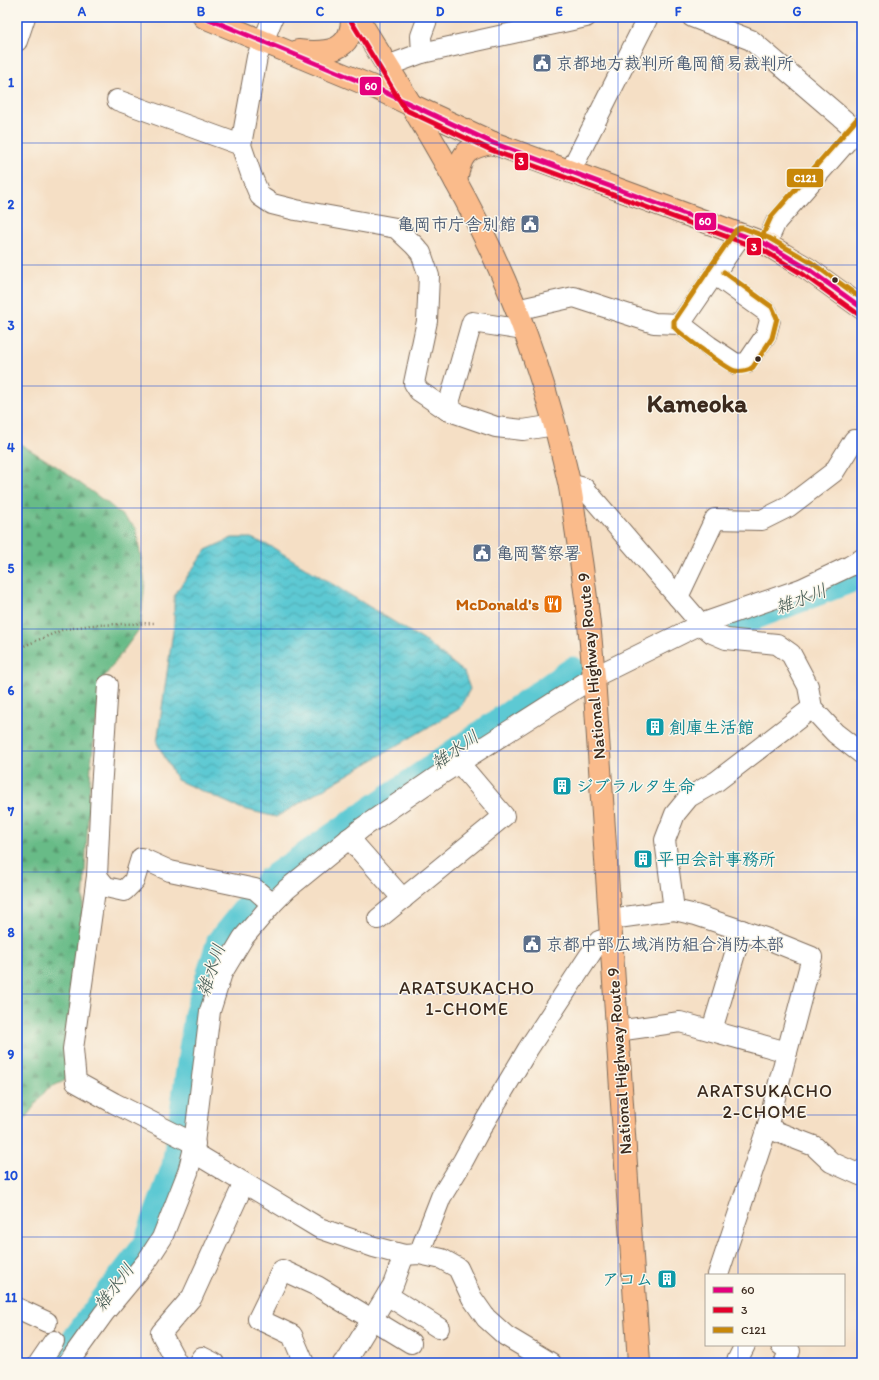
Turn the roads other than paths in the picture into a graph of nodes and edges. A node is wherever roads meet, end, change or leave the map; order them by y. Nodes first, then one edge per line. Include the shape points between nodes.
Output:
1 (25, 17) edge
2 (204, 17) edge
3 (273, 17) edge
4 (352, 17) edge
5 (357, 17) edge
6 (428, 17) edge
7 (586, 17) edge
8 (648, 17) edge
9 (692, 17) edge
10 (17, 41) edge
11 (273, 46) junction
12 (422, 53) junction
13 (387, 66) junction
14 (117, 100) dead end
15 (411, 105) junction
16 (859, 128) edge
17 (493, 143) junction
18 (241, 145) junction
19 (570, 172) junction
20 (456, 182) junction
21 (741, 235) junction
22 (766, 244) junction
23 (714, 274) junction
24 (862, 308) edge
25 (516, 310) junction
26 (680, 324) junction
27 (524, 330) junction
28 (447, 410) junction
29 (555, 425) junction
30 (862, 442) edge
31 (569, 484) junction
32 (862, 559) edge
33 (678, 597) junction
34 (701, 624) junction
35 (594, 677) junction
36 (108, 685) dead end
37 (812, 708) junction
38 (862, 754) edge
39 (459, 763) junction
40 (349, 838) junction
41 (97, 876) junction
42 (403, 899) junction
43 (272, 904) junction
44 (674, 910) junction
45 (378, 919) dead end
46 (611, 928) junction
47 (742, 930) junction
48 (712, 1030) junction
49 (617, 1031) junction
50 (787, 1052) junction
51 (767, 1128) junction
52 (194, 1148) junction
53 (862, 1170) edge
54 (244, 1183) junction
55 (412, 1254) junction
56 (718, 1274) edge
57 (387, 1295) junction
58 (17, 1308) edge
59 (372, 1321) junction
60 (47, 1322) dead end
61 (439, 1328) dead end
62 (54, 1341) dead end
63 (411, 1344) dead end
64 (744, 1346) edge
65 (782, 1346) edge
66 (347, 1362) edge
67 (39, 1363) edge
68 (68, 1363) edge
69 (177, 1363) edge
70 (198, 1363) edge
71 (214, 1363) edge
72 (304, 1363) edge
73 (551, 1363) edge
74 (639, 1363) edge
75 (736, 1363) edge
76 (784, 1363) edge

1 - 10 street
2 - 11 main road
3 - 11 street
4 - 11 main road via 350,33 342,46 336,49 319,52
5 - 13 main road, National Highway Route 9
6 - 12 street via 421,36
7 - 12 street
8 - 19 street
9 - 16 street via 751,40
11 - 15 main road
11 - 18 street via 257,57
12 - 13 street
13 - 15 main road, National Highway Route 9
14 - 18 street
15 - 17 main road
15 - 20 main road, National Highway Route 9
16 - 22 street via 776,222
17 - 19 main road
17 - 20 main road via 473,147 464,155 458,167
18 - 28 street via 260,196 272,204 396,228 417,249 428,276 427,321 414,383 419,391
19 - 21 main road
20 - 25 main road, National Highway Route 9 via 489,246
21 - 22 main road
21 - 23 street
22 - 24 main road via 808,269
23 - 26 street
23 - 26 street via 767,312 770,320 766,335 747,364 736,364
25 - 26 street via 574,297 654,323
25 - 27 main road, National Highway Route 9
27 - 28 street via 472,322
27 - 29 main road, National Highway Route 9
28 - 29 street via 496,428 523,430
29 - 31 main road, National Highway Route 9
30 - 33 street via 854,440 834,472 788,507 762,520 715,519
31 - 33 street via 584,488
31 - 35 main road, National Highway Route 9 via 581,560
32 - 34 street via 801,589
33 - 34 street
34 - 35 street
34 - 37 street via 712,633 726,639 777,644 791,654 808,686
35 - 39 street
35 - 46 main road, National Highway Route 9
36 - 41 street
37 - 38 street via 835,733
37 - 44 street via 717,781 689,797 675,814 665,840
39 - 40 street
39 - 42 street via 504,816
40 - 42 street
40 - 43 street
41 - 43 street via 106,887 124,891 134,881 141,858 170,871 255,889
41 - 52 street via 74,1049 76,1082
42 - 45 street
43 - 52 street via 243,938 222,973 210,1011
44 - 46 street
44 - 47 street
46 - 49 main road, National Highway Route 9
46 - 55 street via 599,941 528,1049 441,1197
47 - 48 street
47 - 50 street via 812,957
48 - 49 street via 680,1022
48 - 50 street
49 - 74 main road, National Highway Route 9
50 - 51 street
51 - 53 street via 814,1146 832,1162 860,1175
51 - 56 street
52 - 54 street
52 - 68 street via 188,1172 162,1238
54 - 55 street via 319,1228 374,1247
54 - 69 street via 192,1297 161,1333
55 - 57 street
55 - 73 street via 442,1258 458,1268 472,1298 486,1318 506,1336
57 - 59 street
57 - 61 street
58 - 60 street
59 - 63 street
59 - 66 street
59 - 72 street via 317,1286 282,1270 258,1319 292,1335
62 - 67 street
64 - 75 street
65 - 76 street via 790,1351
70 - 71 street via 202,1357

